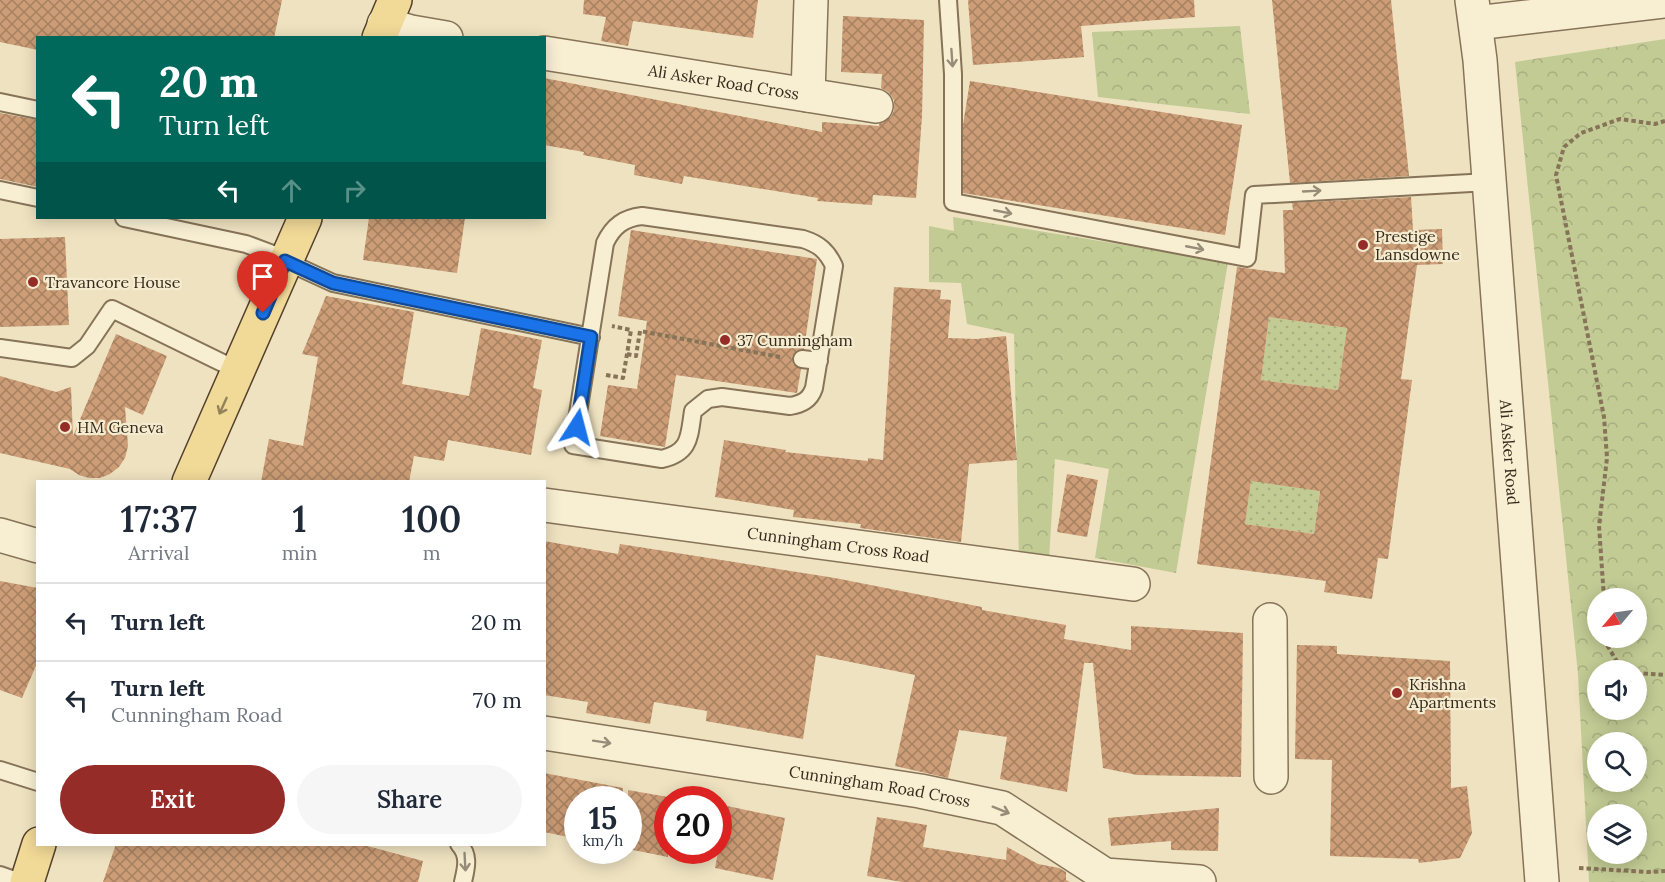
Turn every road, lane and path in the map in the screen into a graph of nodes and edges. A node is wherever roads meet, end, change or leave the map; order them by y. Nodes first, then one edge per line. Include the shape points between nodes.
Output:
1 (812, 0) edge
2 (948, 0) edge
3 (1665, 1) edge
4 (1474, 12) edge
5 (386, 21) edge
6 (434, 36) edge
7 (546, 53) edge
8 (808, 95) junction
9 (0, 102) edge
10 (876, 106) dead end
11 (36, 110) edge
12 (1665, 122) edge
13 (1489, 182) junction
14 (0, 190) edge
15 (36, 198) edge
16 (129, 219) edge
17 (305, 219) edge
18 (286, 260) junction
19 (592, 330) junction
20 (0, 348) edge
21 (627, 354) junction
22 (804, 360) junction
23 (239, 370) junction
24 (609, 375) dead end
25 (190, 480) edge
26 (546, 505) edge
27 (0, 535) edge
28 (36, 545) edge
29 (1133, 584) dead end
30 (1603, 588) edge
31 (1270, 620) dead end
32 (1647, 674) edge
33 (1665, 675) edge
34 (546, 733) edge
35 (0, 770) edge
36 (1271, 777) dead end
37 (36, 781) edge
38 (38, 846) edge
39 (460, 846) edge
40 (1579, 868) dead end
41 (1665, 871) edge
42 (0, 875) edge
43 (20, 882) edge
44 (27, 882) edge
45 (464, 882) edge
46 (1199, 882) edge
47 (1542, 882) edge

1 - 8 street, Ali Asker Road Cross
2 -> 13 lane via 953,74 953,202 1247,258 1254,195
3 - 4 street, Ali Asker Road
4 - 13 street, Ali Asker Road
5 - 6 street via 411,32
7 - 8 street, Ali Asker Road Cross
8 - 10 street
9 - 11 lane
12 - 30 path via 1620,119 1581,134 1564,147 1556,175 1604,417 1607,458 1599,526
13 - 47 street, Ali Asker Road
14 - 15 lane
16 - 18 lane via 246,244
17 - 18 main road
18 - 19 lane via 333,283
18 - 23 main road
19 - 21 path via 631,330
19 - 22 lane via 573,445 662,459 685,446 693,411 708,399 722,397 790,406 807,400 812,394
19 - 22 lane via 605,243 610,232 626,219 642,216 803,238 824,249 834,266
20 - 23 lane via 72,358 87,346 112,309
21 - 22 path via 636,356 640,332
21 - 24 path via 623,378
23 -> 25 main road
26 - 29 street, Cunningham Cross Road
27 - 28 street
31 - 36 street
32 - 33 path
34 -> 46 street, Cunningham Road Cross via 920,791 1002,808 1105,875
35 - 37 lane
38 - 44 main road
39 -> 45 lane via 467,864
40 - 41 path
42 - 43 lane

